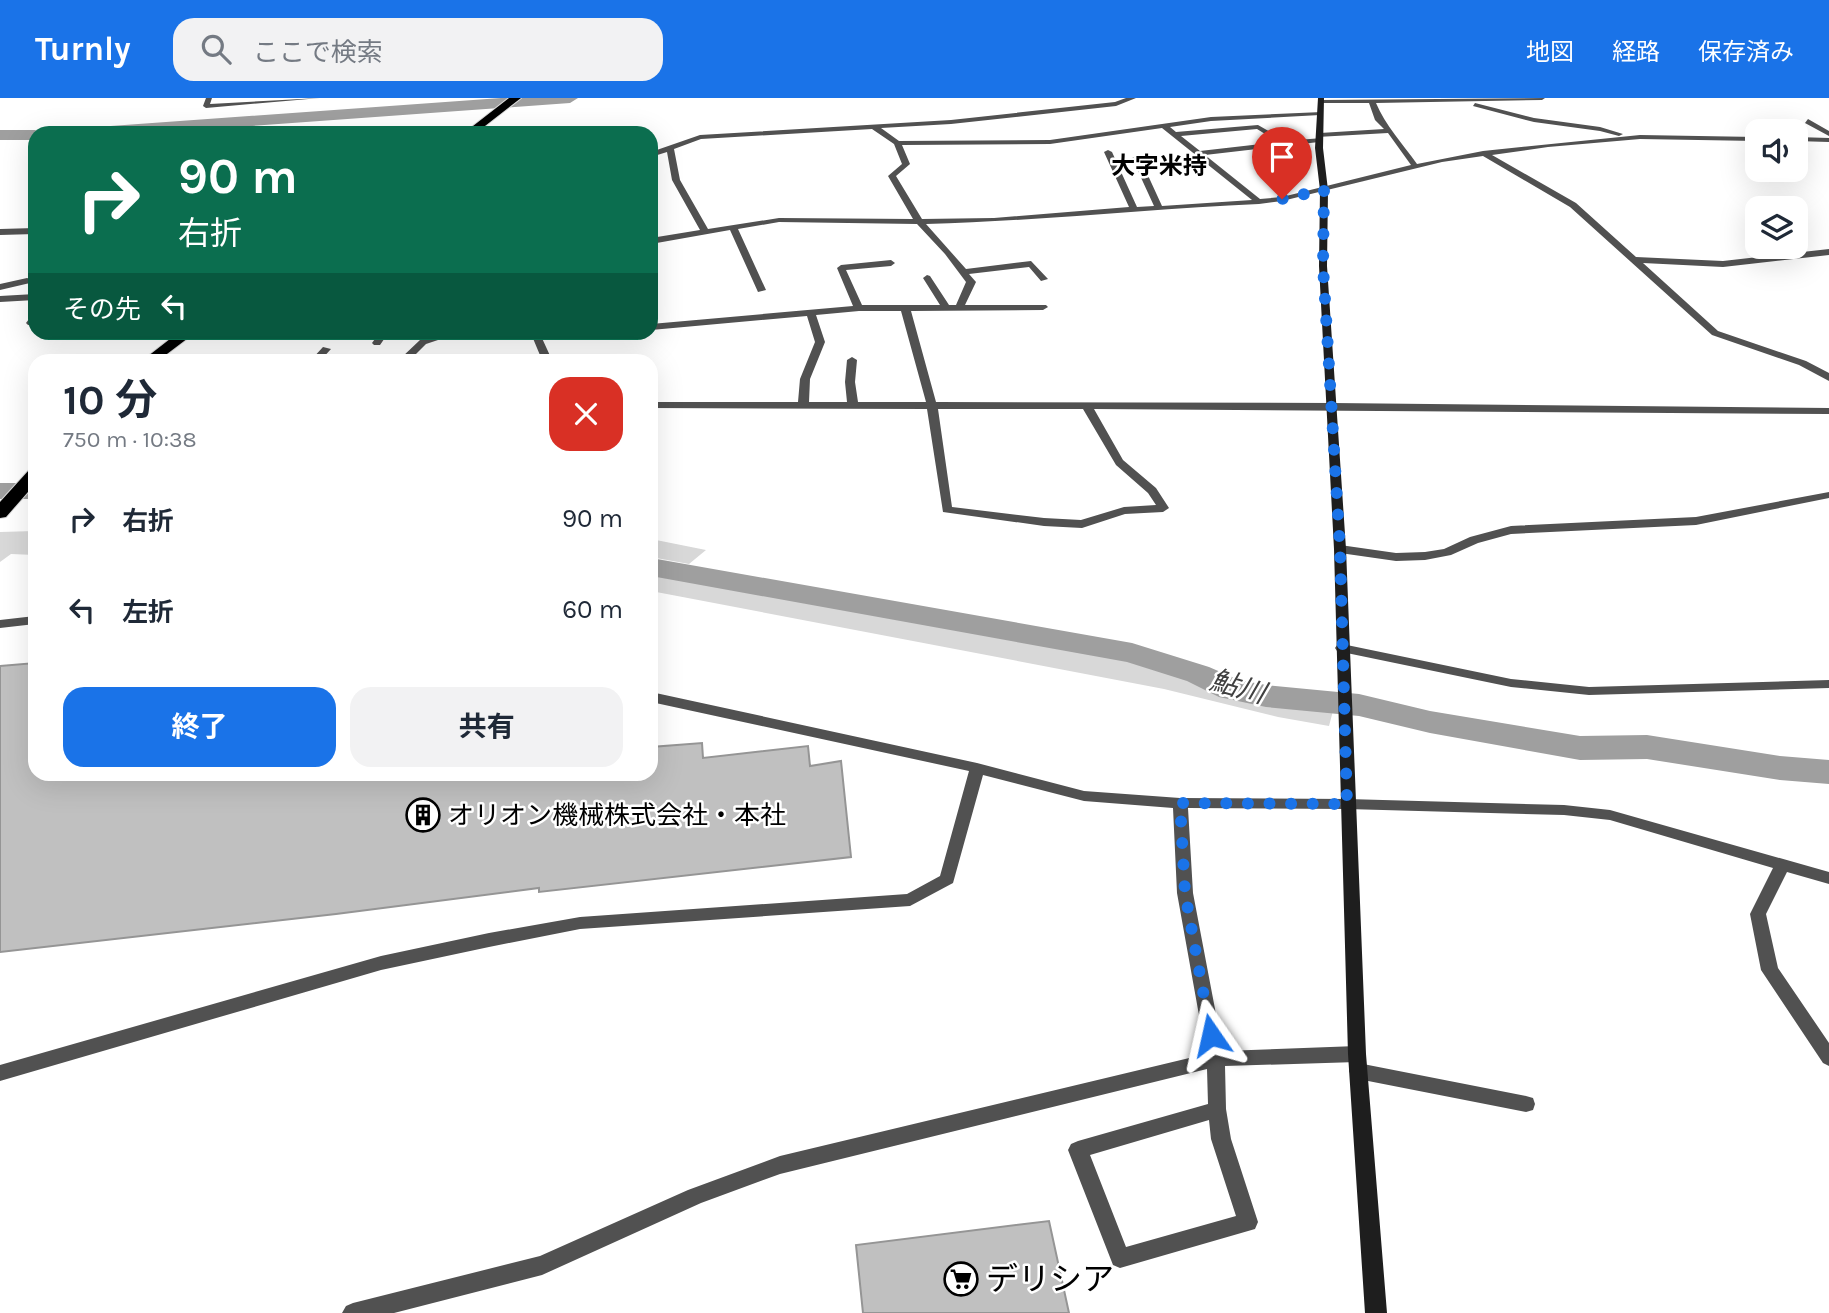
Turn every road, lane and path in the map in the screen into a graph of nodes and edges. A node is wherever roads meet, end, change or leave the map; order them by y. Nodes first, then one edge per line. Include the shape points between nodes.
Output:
1 (209, 98) edge
2 (317, 98) edge
3 (516, 98) edge
4 (1133, 98) edge
5 (1542, 98) edge
6 (1460, 101) junction
7 (1372, 102) junction
8 (1321, 104) edge
9 (1808, 121) dead end
10 (479, 126) edge
11 (874, 127) junction
12 (1165, 127) junction
13 (1390, 131) junction
14 (1176, 134) junction
15 (1829, 134) edge
16 (1319, 137) junction
17 (1632, 138) junction
18 (1745, 139) edge
19 (1808, 139) edge
20 (1829, 140) edge
21 (897, 143) junction
22 (1284, 143) junction
23 (670, 148) junction
24 (658, 152) edge
25 (1108, 152) dead end
26 (1201, 153) junction
27 (1483, 153) junction
28 (1136, 158) dead end
29 (1415, 166) junction
30 (1324, 190) junction
31 (1259, 202) junction
32 (1160, 209) junction
33 (1135, 210) junction
34 (919, 222) junction
35 (733, 228) junction
36 (28, 231) edge
37 (0, 232) edge
38 (705, 232) junction
39 (658, 240) edge
40 (1829, 252) edge
41 (1635, 260) junction
42 (891, 263) dead end
43 (963, 272) junction
44 (927, 278) dead end
45 (1044, 279) dead end
46 (27, 281) dead end
47 (0, 287) edge
48 (761, 290) dead end
49 (28, 297) edge
50 (0, 299) edge
51 (905, 307) junction
52 (946, 307) junction
53 (1042, 307) dead end
54 (859, 308) junction
55 (959, 308) junction
56 (811, 313) junction
57 (658, 326) edge
58 (178, 340) edge
59 (379, 340) edge
60 (428, 340) edge
61 (377, 343) dead end
62 (326, 349) dead end
63 (158, 354) edge
64 (321, 354) edge
65 (410, 354) edge
66 (852, 360) dead end
67 (1829, 378) edge
68 (658, 405) edge
69 (803, 406) junction
70 (853, 406) junction
71 (1087, 406) junction
72 (1333, 406) junction
73 (932, 407) junction
74 (1829, 411) edge
75 (28, 482) edge
76 (1829, 495) edge
77 (0, 513) edge
78 (1340, 549) junction
79 (28, 621) edge
80 (0, 624) edge
81 (1342, 652) junction
82 (1829, 684) edge
83 (658, 699) edge
84 (977, 768) junction
85 (1180, 803) junction
86 (1347, 804) junction
87 (1783, 864) junction
88 (1829, 878) edge
89 (1829, 1058) edge
90 (1216, 1059) junction
91 (1358, 1063) junction
92 (0, 1073) edge
93 (1526, 1104) dead end
94 (1217, 1109) junction
95 (353, 1313) edge
96 (1376, 1313) edge

1 - 2 street via 206,106
3 - 10 highway
4 - 11 street via 1116,104
5 - 6 street
6 - 7 street
6 - 17 street
7 - 8 street
7 - 13 street via 1379,120
8 - 12 street
8 - 16 street
9 - 15 street
11 - 21 street
11 - 23 street via 700,137
12 - 14 street
12 - 21 street via 1050,142
13 - 16 street
13 - 29 street
14 - 22 street via 1258,127
14 - 26 street
16 - 22 street
16 - 30 street
17 - 18 street
17 - 27 street
19 - 20 street
21 - 34 street via 906,164 891,176
22 - 26 street
23 - 24 street
23 - 38 street via 676,180
25 - 33 street
26 - 31 street
27 - 29 street
27 - 41 street via 1573,205
28 - 32 street
29 - 30 street
30 - 31 street
30 - 72 street via 1323,266
31 - 32 street
32 - 33 street
33 - 34 street
34 - 35 street via 779,220
34 - 43 street
35 - 38 street
35 - 48 street
36 - 37 street
38 - 39 street
40 - 41 street via 1723,264
41 - 67 street via 1715,333 1805,363
42 - 54 street via 841,268
43 - 45 street via 1031,264
43 - 55 street via 971,282
44 - 52 street
46 - 47 street
49 - 50 street
51 - 52 street
51 - 54 street
51 - 73 street
52 - 55 street
53 - 55 street
54 - 56 street
56 - 57 street
56 - 69 street via 820,342 805,379
58 - 63 highway
59 - 61 street
60 - 65 street
62 - 64 street
66 - 70 street
68 - 69 street
69 - 70 street
70 - 73 street
71 - 72 street
71 - 73 street
71 - 73 street via 1125,468 1149,486 1163,508 1124,511 1082,524 947,510
72 - 74 street
72 - 78 street
75 - 77 highway
76 - 78 street via 1696,520 1511,530 1425,556
78 - 81 street
79 - 80 street
81 - 82 street via 1511,683 1589,691
81 - 86 street
83 - 84 street
84 - 85 street via 1084,796
84 - 92 street via 947,879 910,900 580,923 489,940 382,963
85 - 86 street
85 - 90 street via 1185,893
86 - 87 street via 1610,815
86 - 91 street
87 - 88 street
87 - 89 street via 1758,914 1770,970
90 - 91 street via 1275,1055
90 - 94 street
90 - 95 street via 780,1165 695,1196 542,1265
91 - 93 street
91 - 96 street
94 - 94 street via 1079,1150 1120,1258 1248,1222 1221,1139

